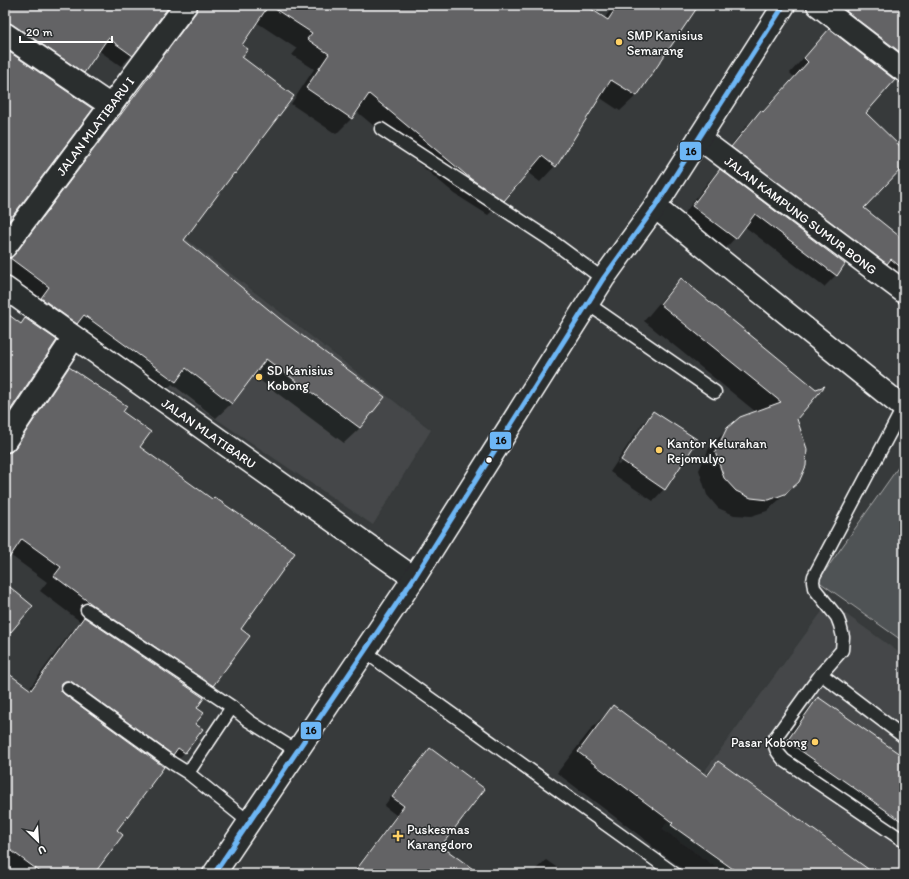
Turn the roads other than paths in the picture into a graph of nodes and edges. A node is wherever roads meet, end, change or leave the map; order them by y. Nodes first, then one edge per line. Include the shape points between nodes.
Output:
1 (186, 5) edge
2 (784, 5) edge
3 (818, 5) edge
4 (5, 34) edge
5 (904, 71) edge
6 (110, 106) junction
7 (381, 129) dead end
8 (699, 138) junction
9 (654, 207) junction
10 (5, 247) edge
11 (603, 279) junction
12 (5, 288) edge
13 (904, 292) edge
14 (588, 304) junction
15 (74, 337) junction
16 (715, 392) dead end
17 (904, 408) edge
18 (5, 441) edge
19 (414, 578) junction
20 (87, 610) dead end
21 (364, 651) junction
22 (821, 674) junction
23 (68, 688) dead end
24 (232, 707) junction
25 (904, 737) edge
26 (297, 751) junction
27 (188, 773) junction
28 (249, 822) junction
29 (904, 841) edge
30 (214, 874) edge
31 (675, 874) edge

1 - 6 main road, JALAN MLATIBARU I
2 - 8 main road
3 - 5 main road
4 - 6 main road
6 - 10 main road, JALAN MLATIBARU I
7 - 11 lane via 549,239
8 - 9 main road
8 - 13 main road, JALAN KAMPUNG SUMUR BONG
9 - 11 main road
9 - 17 main road
11 - 14 main road
12 - 15 main road, JALAN MLATIBARU
14 - 16 lane
14 - 19 main road
15 - 18 main road
15 - 19 main road, JALAN MLATIBARU
17 - 22 lane via 814,576 814,588 837,617 843,637 842,650
19 - 21 main road
20 - 24 lane
21 - 26 main road
21 - 31 lane
22 - 25 lane
22 - 29 lane via 775,738 776,750 784,760
23 - 27 lane
24 - 26 lane
24 - 27 lane
26 - 28 main road
27 - 28 lane
28 - 30 main road

